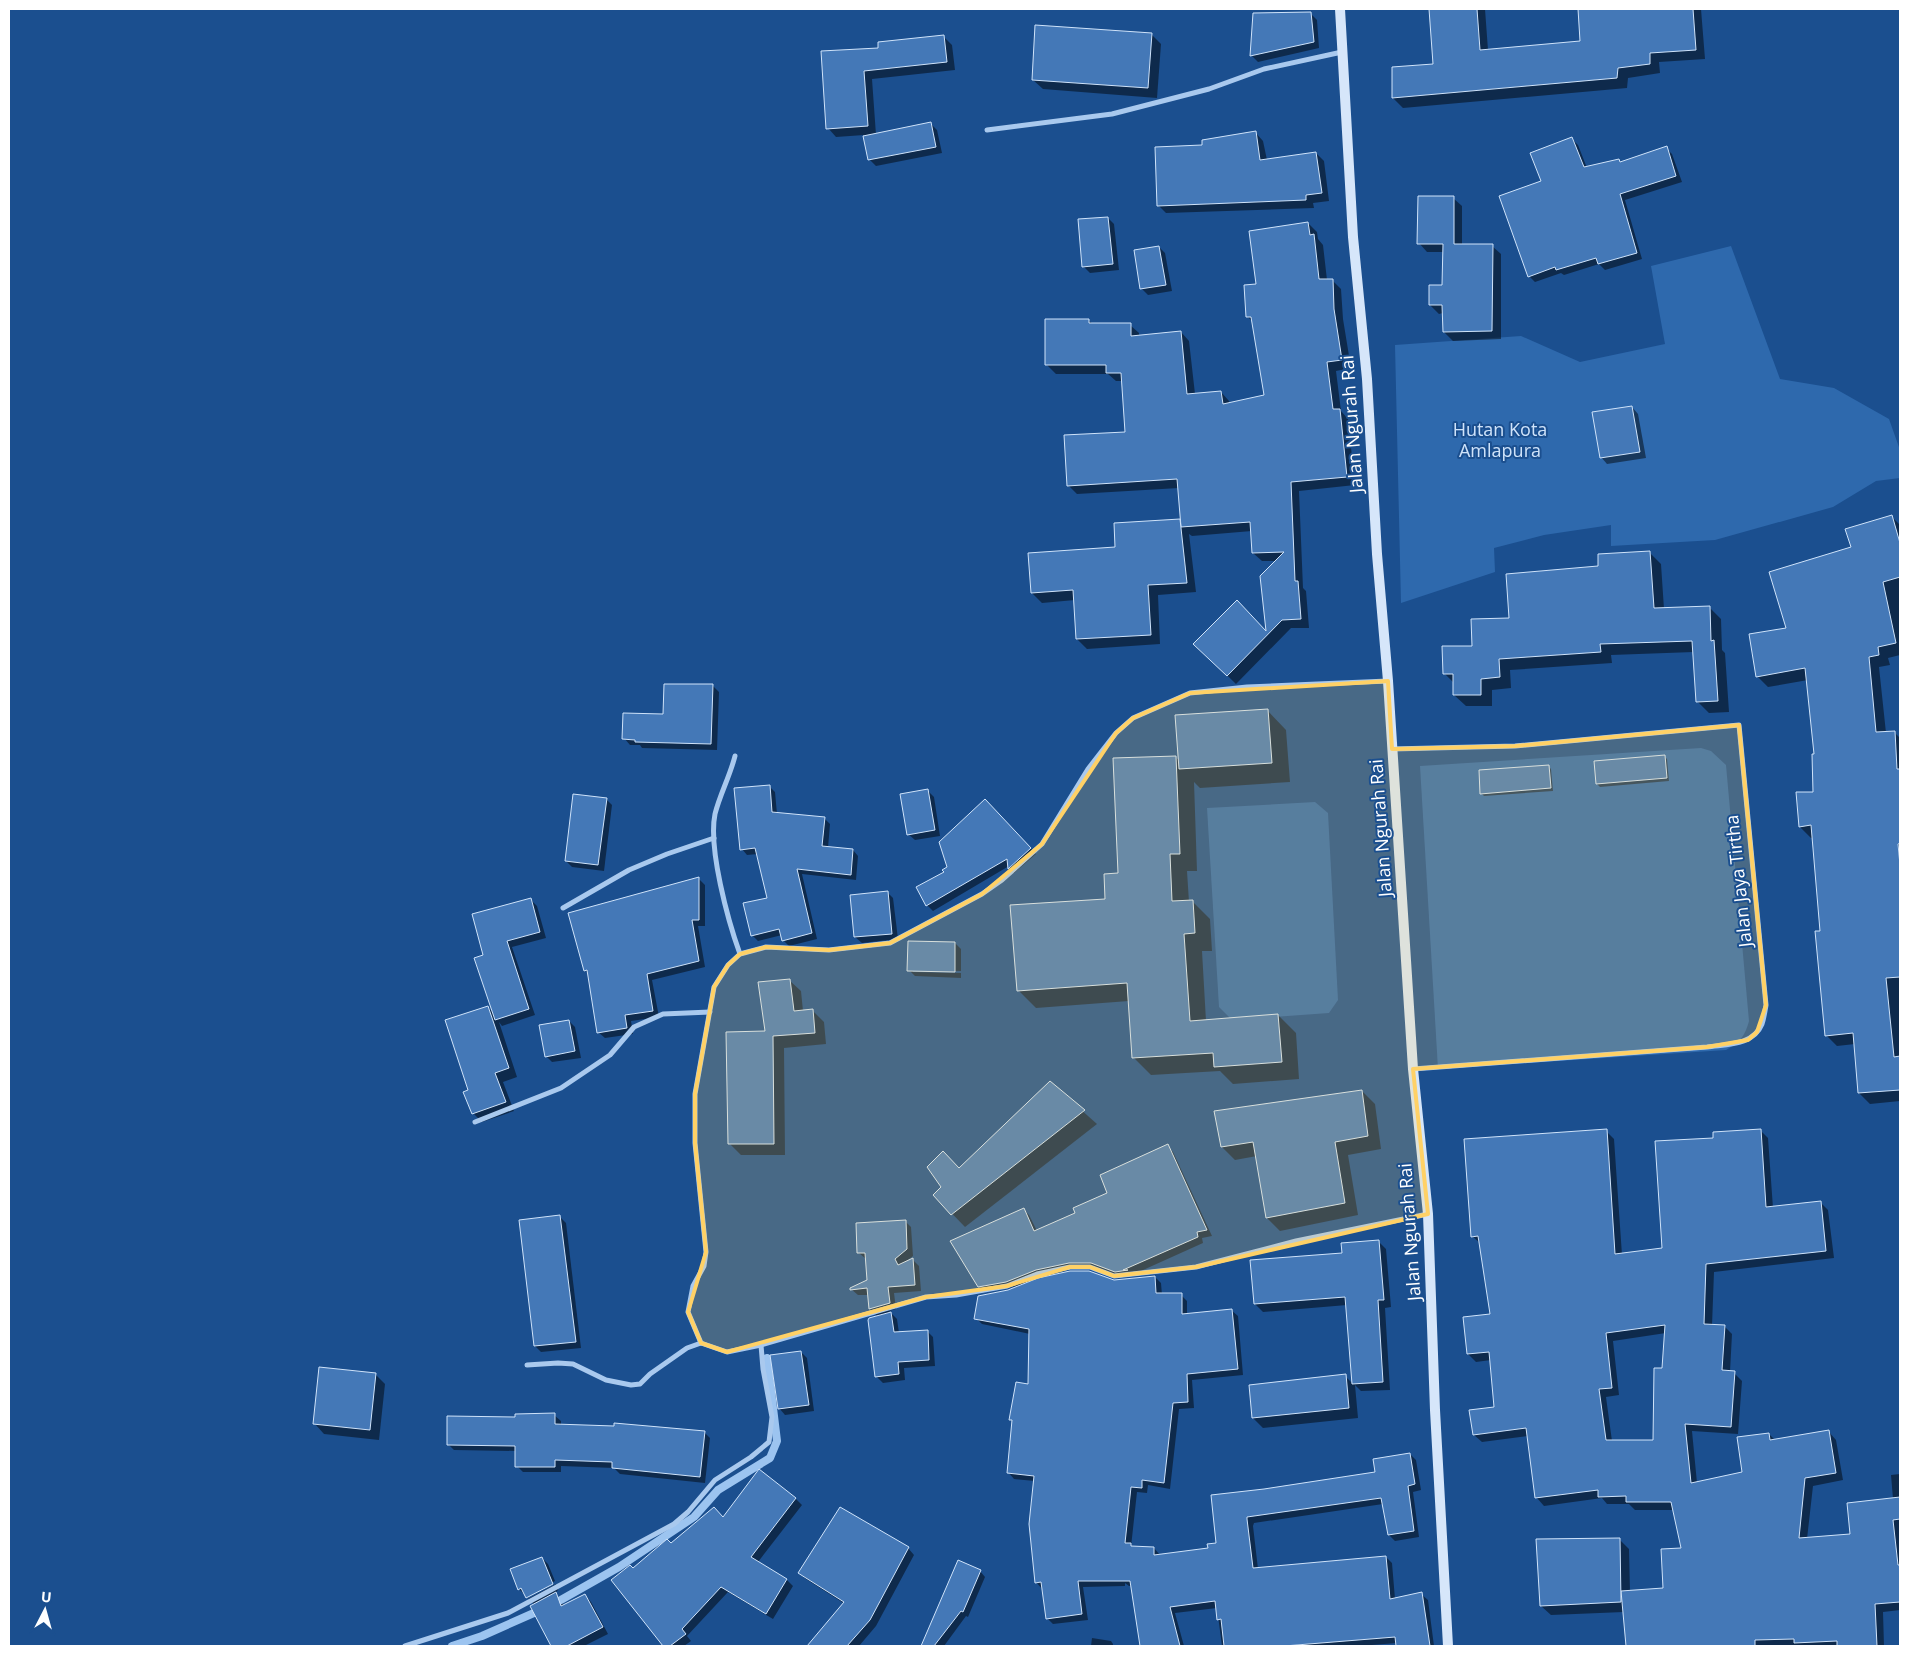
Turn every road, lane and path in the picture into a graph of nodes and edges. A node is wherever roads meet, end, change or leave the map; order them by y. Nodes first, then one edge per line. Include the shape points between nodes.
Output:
1 (1340, 9) edge
2 (1342, 52) junction
3 (987, 130) dead end
4 (1388, 681) junction
5 (1392, 749) junction
6 (735, 756) dead end
7 (714, 838) junction
8 (563, 908) dead end
9 (740, 954) junction
10 (710, 1012) junction
11 (1413, 1069) junction
12 (475, 1122) dead end
13 (1428, 1214) junction
14 (701, 1344) junction
15 (761, 1345) junction
16 (527, 1365) dead end
17 (405, 1646) edge
18 (1448, 1646) edge

1 - 2 street, Jalan Ngurah Rai
2 - 3 street via 1264,69 1210,89 1112,114
2 - 4 street, Jalan Ngurah Rai via 1353,237
4 - 5 street, Jalan Ngurah Rai
4 - 9 street via 1190,693 1133,718 1116,733 1088,769 1042,844 982,894 890,944 829,950 766,947
5 - 11 street, Jalan Ngurah Rai
5 - 11 street, Jalan Jaya Tirtha via 1515,746 1739,725 1766,1005 1762,1024 1748,1040 1707,1047
6 - 7 street via 715,816
7 - 8 street via 629,870
7 - 9 street via 728,918
9 - 10 street via 728,965 714,988
10 - 12 street via 663,1014 634,1027 610,1055 561,1088
10 - 14 street via 695,1094 695,1143 706,1252 704,1266 693,1286 688,1312
11 - 13 street, Jalan Ngurah Rai
13 - 15 street via 1296,1241 1196,1267 1114,1276 1090,1267 1070,1267 1037,1274 1007,1286 926,1297
13 - 18 street, Jalan Ngurah Rai
14 - 15 street via 727,1352
14 - 16 street via 687,1348 640,1384 606,1380 573,1364
15 - 17 street via 772,1417 769,1442 715,1480 674,1524 508,1613

